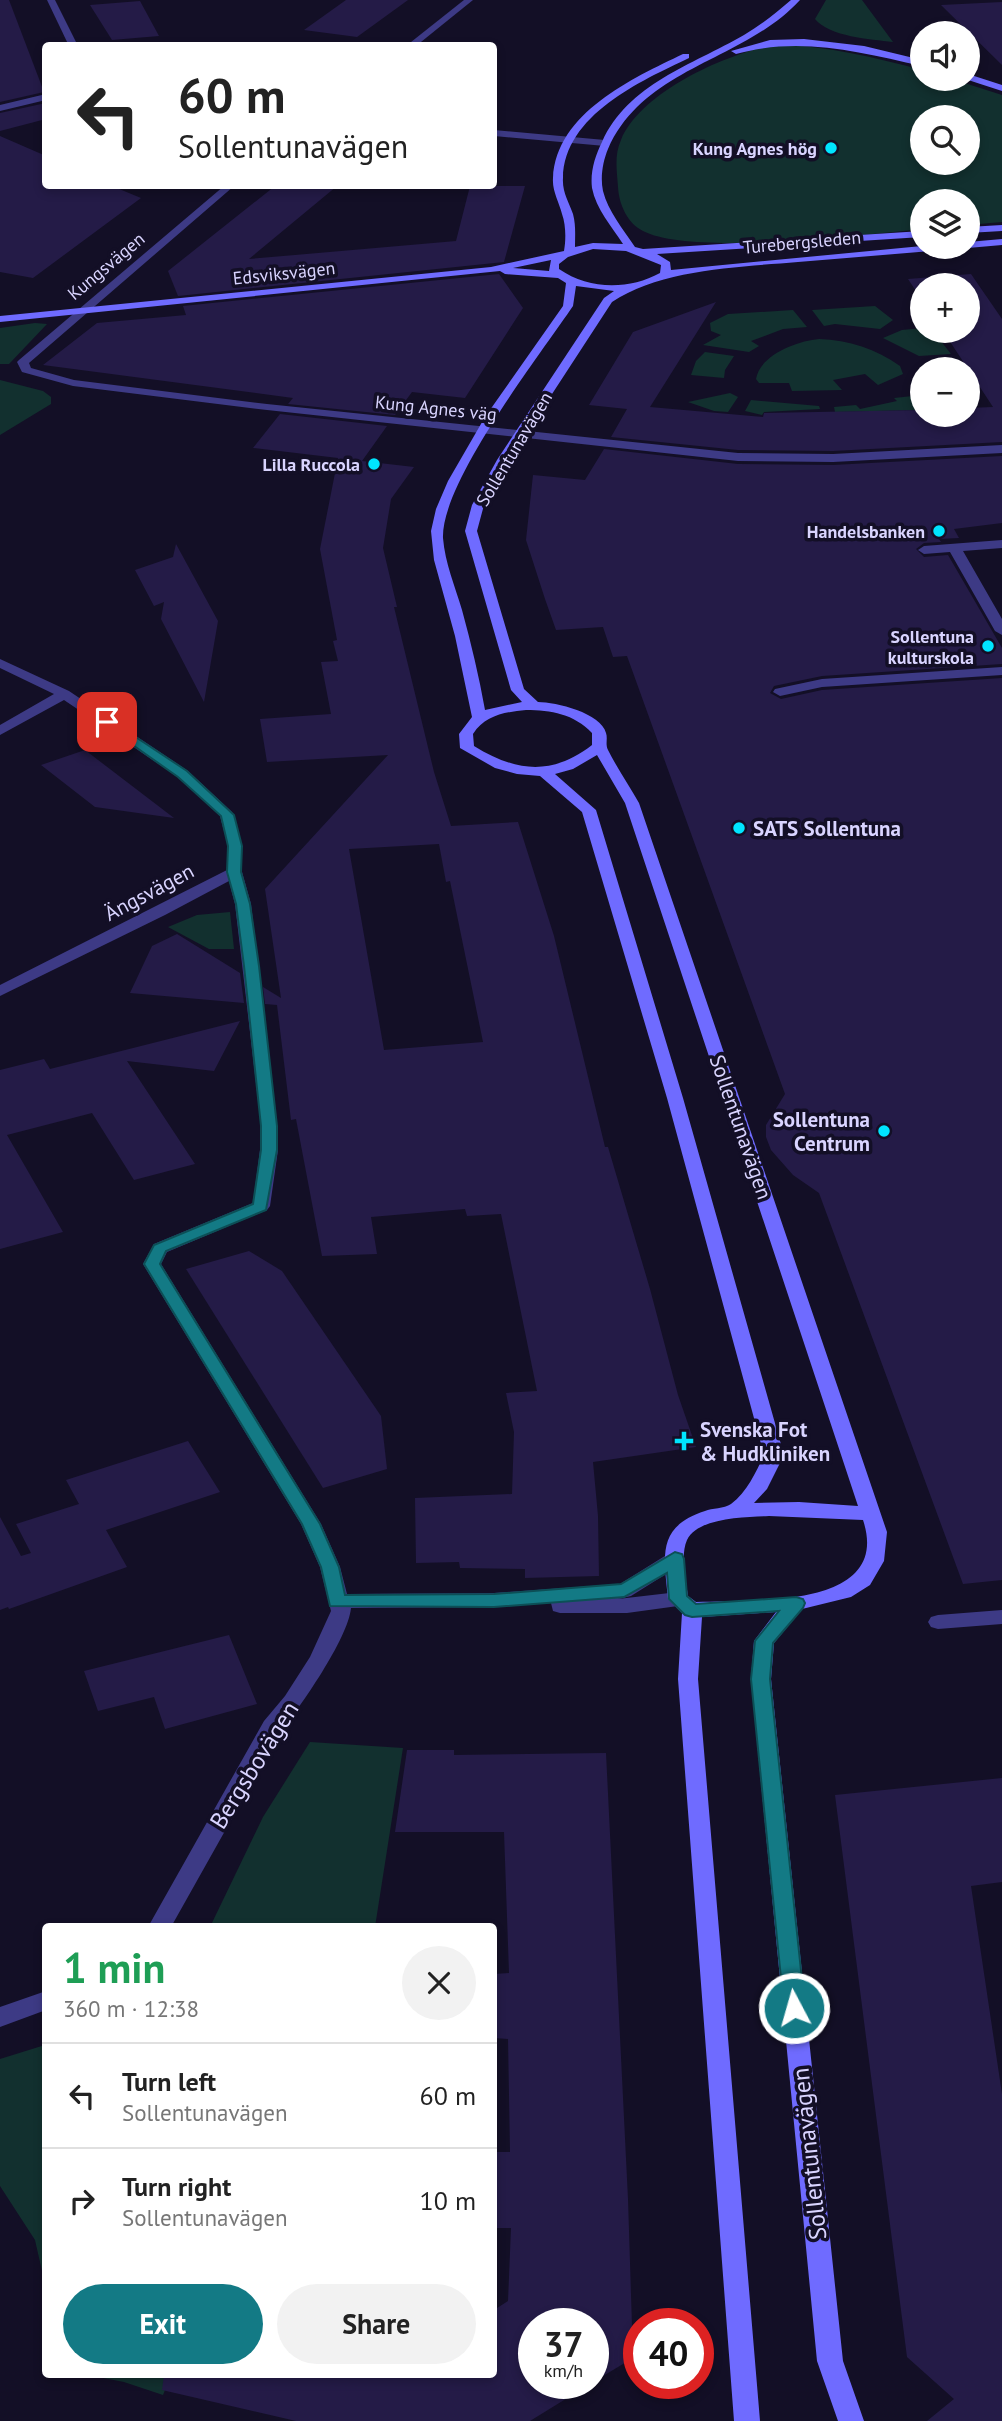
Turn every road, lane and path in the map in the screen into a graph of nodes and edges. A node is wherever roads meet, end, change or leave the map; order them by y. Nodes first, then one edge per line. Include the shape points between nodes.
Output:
1 (51, 0) edge
2 (469, 0) edge
3 (796, 0) edge
4 (766, 26) junction
5 (779, 29) dead end
6 (793, 32) dead end
7 (72, 42) edge
8 (415, 42) edge
9 (874, 51) junction
10 (910, 60) edge
11 (674, 76) junction
12 (980, 81) edge
13 (1002, 88) edge
14 (42, 98) edge
15 (0, 108) edge
16 (497, 132) edge
17 (569, 141) junction
18 (605, 143) junction
19 (225, 189) edge
20 (1002, 228) edge
21 (980, 229) edge
22 (910, 235) edge
23 (1002, 242) edge
24 (980, 244) edge
25 (630, 247) junction
26 (910, 250) edge
27 (645, 251) junction
28 (567, 253) junction
29 (491, 270) junction
30 (665, 274) junction
31 (558, 275) junction
32 (571, 282) junction
33 (626, 288) junction
34 (81, 310) junction
35 (0, 319) edge
36 (36, 375) joint
37 (485, 430) junction
38 (519, 435) junction
39 (1002, 449) edge
40 (1002, 544) edge
41 (954, 547) junction
42 (924, 550) dead end
43 (1002, 631) edge
44 (0, 663) edge
45 (1002, 671) edge
46 (780, 692) dead end
47 (64, 694) junction
48 (534, 706) junction
49 (479, 718) junction
50 (0, 731) edge
51 (599, 746) junction
52 (544, 772) junction
53 (234, 872) junction
54 (0, 991) edge
55 (734, 1513) junction
56 (870, 1514) junction
57 (675, 1559) junction
58 (494, 1600) junction
59 (337, 1601) junction
60 (796, 1603) junction
61 (685, 1605) junction
62 (1002, 1617) edge
63 (938, 1622) dead end
64 (161, 1923) edge
65 (42, 2001) edge
66 (0, 2017) edge
67 (747, 2421) edge
68 (851, 2421) edge

1 - 7 street
2 - 8 street
3 - 4 street
4 - 5 street
4 - 11 street
4 - 17 street via 685,56 639,80 592,112
6 - 9 street
9 - 10 street
9 - 11 street via 778,41 750,46
11 - 18 street via 627,111
12 - 13 street
14 - 15 street
16 - 17 street
17 - 18 street
17 - 28 street via 557,173 559,194 569,217
18 - 25 street via 597,167 597,189
19 - 34 street, Kungsvägen
20 - 21 street
22 - 27 street, Turebergsleden
23 - 24 street
25 - 27 street, Turebergsleden
25 - 28 street, Turebergsleden via 601,246
26 - 30 street, Turebergsleden
27 - 30 street via 666,264
28 - 29 street, Edsviksvägen
28 - 31 street via 554,263
29 - 31 street, Edsviksvägen
29 - 34 street, Edsviksvägen
30 - 33 street, Turebergsleden via 649,284
31 - 32 street, Turebergsleden
32 - 33 street, Turebergsleden
32 - 37 street, Sollentunavägen via 568,306
33 - 38 street, Sollentunavägen via 608,300
34 - 35 street, Edsviksvägen
34 - 36 street, Kungsvägen via 23,362 26,370
36 - 37 street, Kung Agnes väg via 254,406
37 - 38 street, Kung Agnes väg
37 - 49 street, Sollentunavägen via 441,511 437,532
38 - 39 street, Kung Agnes väg via 738,457 833,458
38 - 48 street, Sollentunavägen via 478,505 471,531 518,690
40 - 41 street
41 - 42 street
41 - 43 street
44 - 47 street
45 - 46 street via 821,682
47 - 50 street
47 - 53 street via 183,774 227,815 235,846
48 - 49 street via 511,707
48 - 51 street, Sollentunavägen via 570,711 590,721 599,732
49 - 52 street via 466,734 467,748 515,770
51 - 52 street via 584,761
51 - 56 street, Sollentunavägen via 632,803
52 - 55 street via 589,810 775,1455 760,1484
53 - 54 street, Ängsvägen
53 - 59 street, Bergsbovägen via 246,929 269,1126 261,1206 160,1248 152,1264 311,1524 330,1567
55 - 56 street via 785,1507
55 - 57 street via 689,1525 679,1535
56 - 60 street, Sollentunavägen via 877,1532 876,1560 856,1585
57 - 58 street via 624,1591
57 - 61 street
58 - 59 street
58 - 61 street via 558,1606
59 - 64 street, Bergsbovägen via 341,1611 319,1659 272,1727
60 - 61 street, Sollentunavägen
60 - 68 street, Sollentunavägen via 764,1641 761,1679 830,2361
61 - 67 street
62 - 63 street
65 - 66 street

